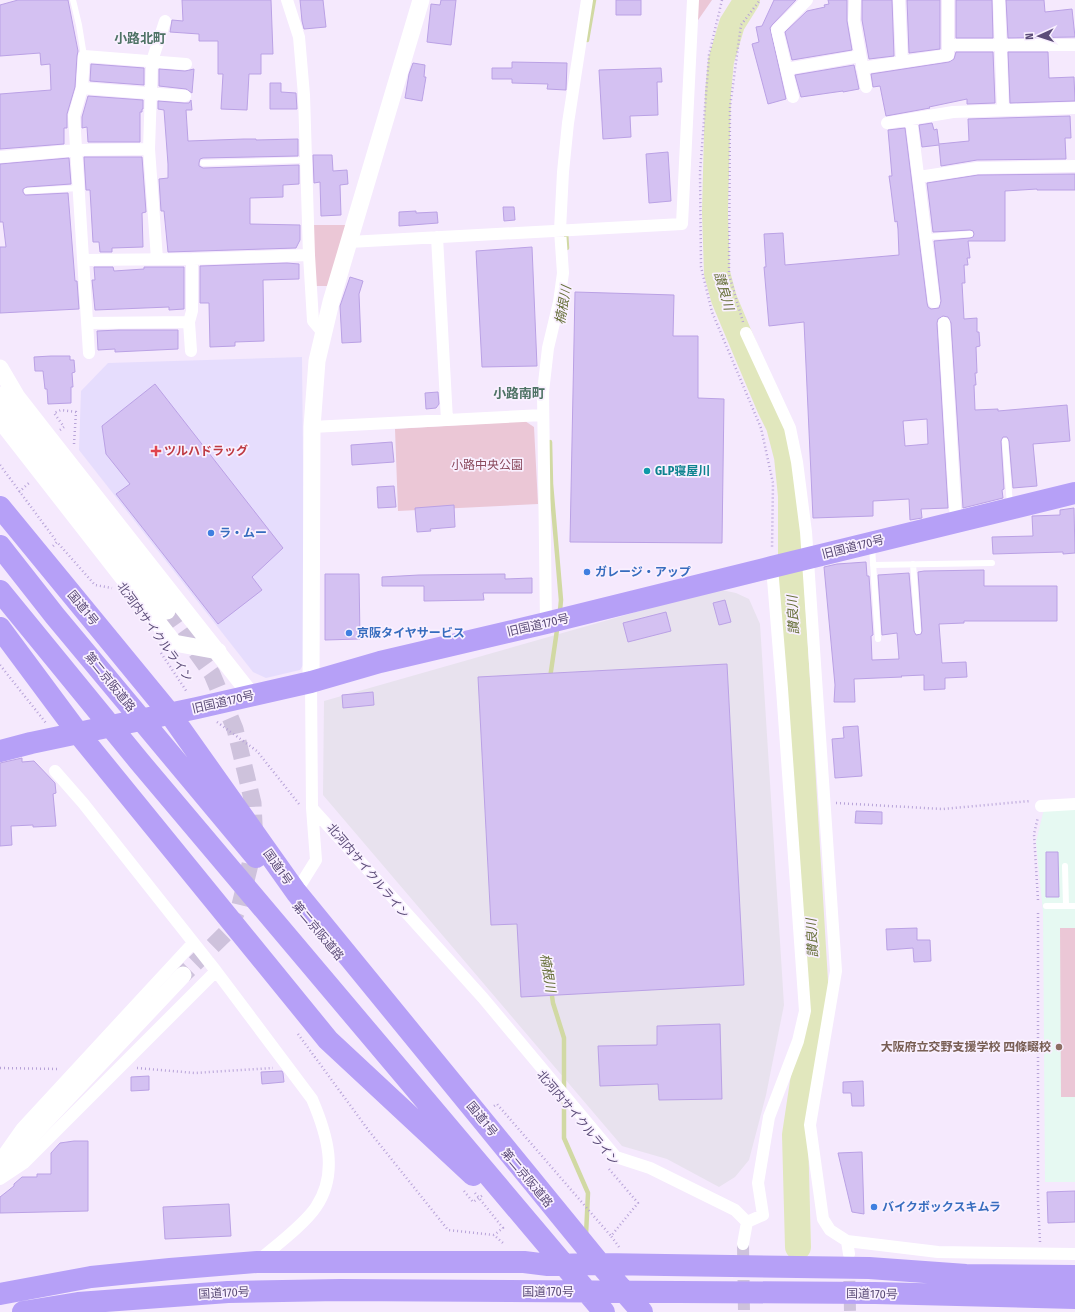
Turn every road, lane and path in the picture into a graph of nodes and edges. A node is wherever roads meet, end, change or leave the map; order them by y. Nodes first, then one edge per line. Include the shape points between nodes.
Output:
1 (73, 0) edge
2 (287, 0) edge
3 (421, 0) edge
4 (587, 0) edge
5 (693, 0) edge
6 (722, 0) edge
7 (760, 0) edge
8 (807, 0) edge
9 (855, 0) edge
10 (899, 0) edge
11 (948, 0) edge
12 (999, 0) edge
13 (165, 20) dead end
14 (948, 45) junction
15 (1001, 45) junction
16 (1075, 45) edge
17 (84, 56) junction
18 (152, 61) junction
19 (861, 62) junction
20 (902, 62) junction
21 (186, 64) dead end
22 (787, 69) junction
23 (866, 87) dead end
24 (82, 88) junction
25 (151, 94) junction
26 (185, 96) dead end
27 (793, 97) dead end
28 (1075, 108) edge
29 (1003, 110) junction
30 (911, 119) junction
31 (887, 123) dead end
32 (149, 149) junction
33 (76, 150) junction
34 (0, 157) edge
35 (306, 160) junction
36 (203, 163) dead end
37 (1075, 166) edge
38 (919, 177) junction
39 (79, 188) junction
40 (27, 191) dead end
41 (560, 230) junction
42 (970, 234) dead end
43 (437, 237) junction
44 (926, 237) junction
45 (349, 242) junction
46 (309, 255) junction
47 (192, 258) junction
48 (157, 259) junction
49 (83, 260) junction
50 (934, 302) dead end
51 (189, 322) junction
52 (944, 323) dead end
53 (87, 324) junction
54 (324, 333) junction
55 (746, 333) joint
56 (191, 351) dead end
57 (89, 353) dead end
58 (0, 368) edge
59 (0, 395) edge
60 (543, 415) junction
61 (0, 420) edge
62 (447, 420) junction
63 (312, 427) junction
64 (1005, 440) dead end
65 (0, 465) edge
66 (1075, 493) edge
67 (0, 506) edge
68 (1010, 509) junction
69 (956, 522) junction
70 (57, 542) dead end
71 (872, 542) junction
72 (0, 546) edge
73 (805, 559) junction
74 (992, 563) dead end
75 (914, 564) junction
76 (873, 565) junction
77 (774, 566) junction
78 (108, 582) dead end
79 (113, 588) dead end
80 (0, 591) edge
81 (167, 611) tunnel mouth
82 (546, 624) junction
83 (0, 628) edge
84 (918, 631) dead end
85 (878, 639) dead end
86 (158, 649) dead end
87 (218, 651) junction
88 (311, 682) junction
89 (252, 696) junction
90 (197, 708) junction
91 (170, 714) junction
92 (78, 733) junction
93 (0, 751) edge
94 (55, 771) dead end
95 (823, 803) junction
96 (1075, 804) edge
97 (1041, 806) junction
98 (312, 808) junction
99 (314, 821) junction
100 (1065, 866) dead end
101 (296, 892) junction
102 (1046, 906) dead end
103 (1066, 906) junction
104 (1075, 906) edge
105 (193, 943) junction
106 (216, 971) junction
107 (183, 975) tunnel mouth
108 (120, 1066) junction
109 (0, 1068) edge
110 (288, 1068) junction
111 (74, 1071) junction
112 (0, 1159) edge
113 (546, 1159) dead end
114 (607, 1167) dead end
115 (0, 1169) edge
116 (0, 1179) edge
117 (476, 1194) dead end
118 (747, 1222) junction
119 (494, 1235) dead end
120 (611, 1236) junction
121 (847, 1241) junction
122 (743, 1244) tunnel mouth
123 (849, 1254) tunnel mouth
124 (1041, 1254) junction
125 (1075, 1254) edge
126 (257, 1262) junction
127 (600, 1264) junction
128 (548, 1265) junction
129 (633, 1265) junction
130 (1075, 1276) edge
131 (0, 1294) edge
132 (1075, 1298) edge
133 (23, 1312) edge
134 (591, 1312) edge
135 (604, 1312) edge
136 (641, 1312) edge

1 - 17 lane
2 - 35 street via 299,37
3 - 45 street
4 - 41 street via 568,123
5 - 41 street via 682,224
6 - 77 path via 709,55 700,164 702,267 712,312 761,428 773,483
7 - 55 path via 741,25 730,107 729,275
8 - 22 street via 777,30
9 - 19 street via 854,20
10 - 20 street
11 - 14 street
12 - 15 street
13 - 18 street
14 - 15 street
14 - 20 street via 948,55
15 - 16 street
15 - 29 street
17 - 18 street
17 - 24 street
18 - 21 street
18 - 25 street
19 - 20 street
19 - 22 street
19 - 23 street
22 - 27 street
24 - 25 street
24 - 33 street via 74,116
25 - 26 street
25 - 32 street
28 - 29 street
29 - 30 street via 953,112
30 - 31 street
30 - 38 street
32 - 33 street
32 - 48 street
33 - 34 street
33 - 39 street
35 - 36 lane
35 - 46 street
37 - 38 street via 977,168
38 - 44 street
39 - 40 lane
39 - 49 street
41 - 43 street
41 - 60 street via 563,273 548,348 542,392
42 - 44 lane
43 - 45 street
43 - 62 street
44 - 50 street
45 - 54 street
46 - 47 street
46 - 54 street via 313,322
47 - 48 street
47 - 51 street via 192,311
48 - 49 street
49 - 53 street
51 - 53 street
51 - 56 street
52 - 69 street
53 - 57 street
54 - 63 street via 317,361
55 - 73 street via 790,428 797,462
58 - 87 street via 17,397
59 - 81 street via 53,467
60 - 62 street
60 - 82 street
61 - 87 street via 174,643
62 - 63 street
63 - 88 street
64 - 68 lane
65 - 70 path
66 - 68 highway, 旧国道170号
67 - 91 highway, 国道1号
68 - 69 highway, 旧国道170号
69 - 71 highway, 旧国道170号
71 - 73 highway, 旧国道170号
71 - 76 lane
72 - 136 highway, 第二京阪道路 via 159,743
73 - 77 highway, 旧国道170号
73 - 95 street
74 - 75 lane
75 - 76 lane
75 - 84 lane
76 - 85 lane
77 - 82 highway, 旧国道170号
77 - 118 street via 805,1011 798,1041 769,1117 758,1183 763,1214
78 - 79 path, 北河内サイクルライン
80 - 135 highway via 138,761
82 - 88 highway, 旧国道170号 via 380,662
83 - 92 highway
86 - 90 path, 北河内サイクルライン
87 - 89 street
88 - 89 highway, 旧国道170号
88 - 98 street
89 - 90 highway, 旧国道170号
90 - 91 highway, 旧国道170号
90 - 99 path, 北河内サイクルライン via 257,751
91 - 92 highway, 旧国道170号
91 - 101 highway, 国道1号
92 - 93 highway, 旧国道170号
92 - 128 highway via 328,1040 502,1203
94 - 105 street
95 - 97 path via 942,809 1040,800
95 - 121 street via 836,971 810,1125 823,1219 830,1230
96 - 97 street
97 - 124 path via 1034,834 1038,907 1038,1203
98 - 99 street
98 - 118 street via 483,998 616,1157 650,1168 728,1206
99 - 101 street via 316,860
100 - 103 lane
101 - 127 highway, 国道1号
102 - 103 lane
103 - 104 lane
105 - 106 street
105 - 111 street
106 - 108 street
106 - 110 street
107 - 115 street
108 - 110 path via 195,1073
108 - 116 street via 24,1163
109 - 111 path via 54,1068
110 - 126 street via 312,1099 322,1123 329,1151 329,1172 325,1192 316,1208
111 - 112 street via 22,1128
113 - 120 path
114 - 120 path, 北河内サイクルライン via 638,1203
117 - 119 path via 503,1228
118 - 122 street
120 - 129 path
121 - 123 street
121 - 124 street via 938,1252
124 - 125 street
126 - 128 highway via 524,1262
126 - 131 highway via 91,1277
127 - 128 highway
127 - 129 highway
127 - 136 highway, 国道1号
128 - 134 highway
129 - 130 highway via 869,1268 966,1275
132 - 133 highway, 国道170号 via 340,1290 228,1292 78,1303

